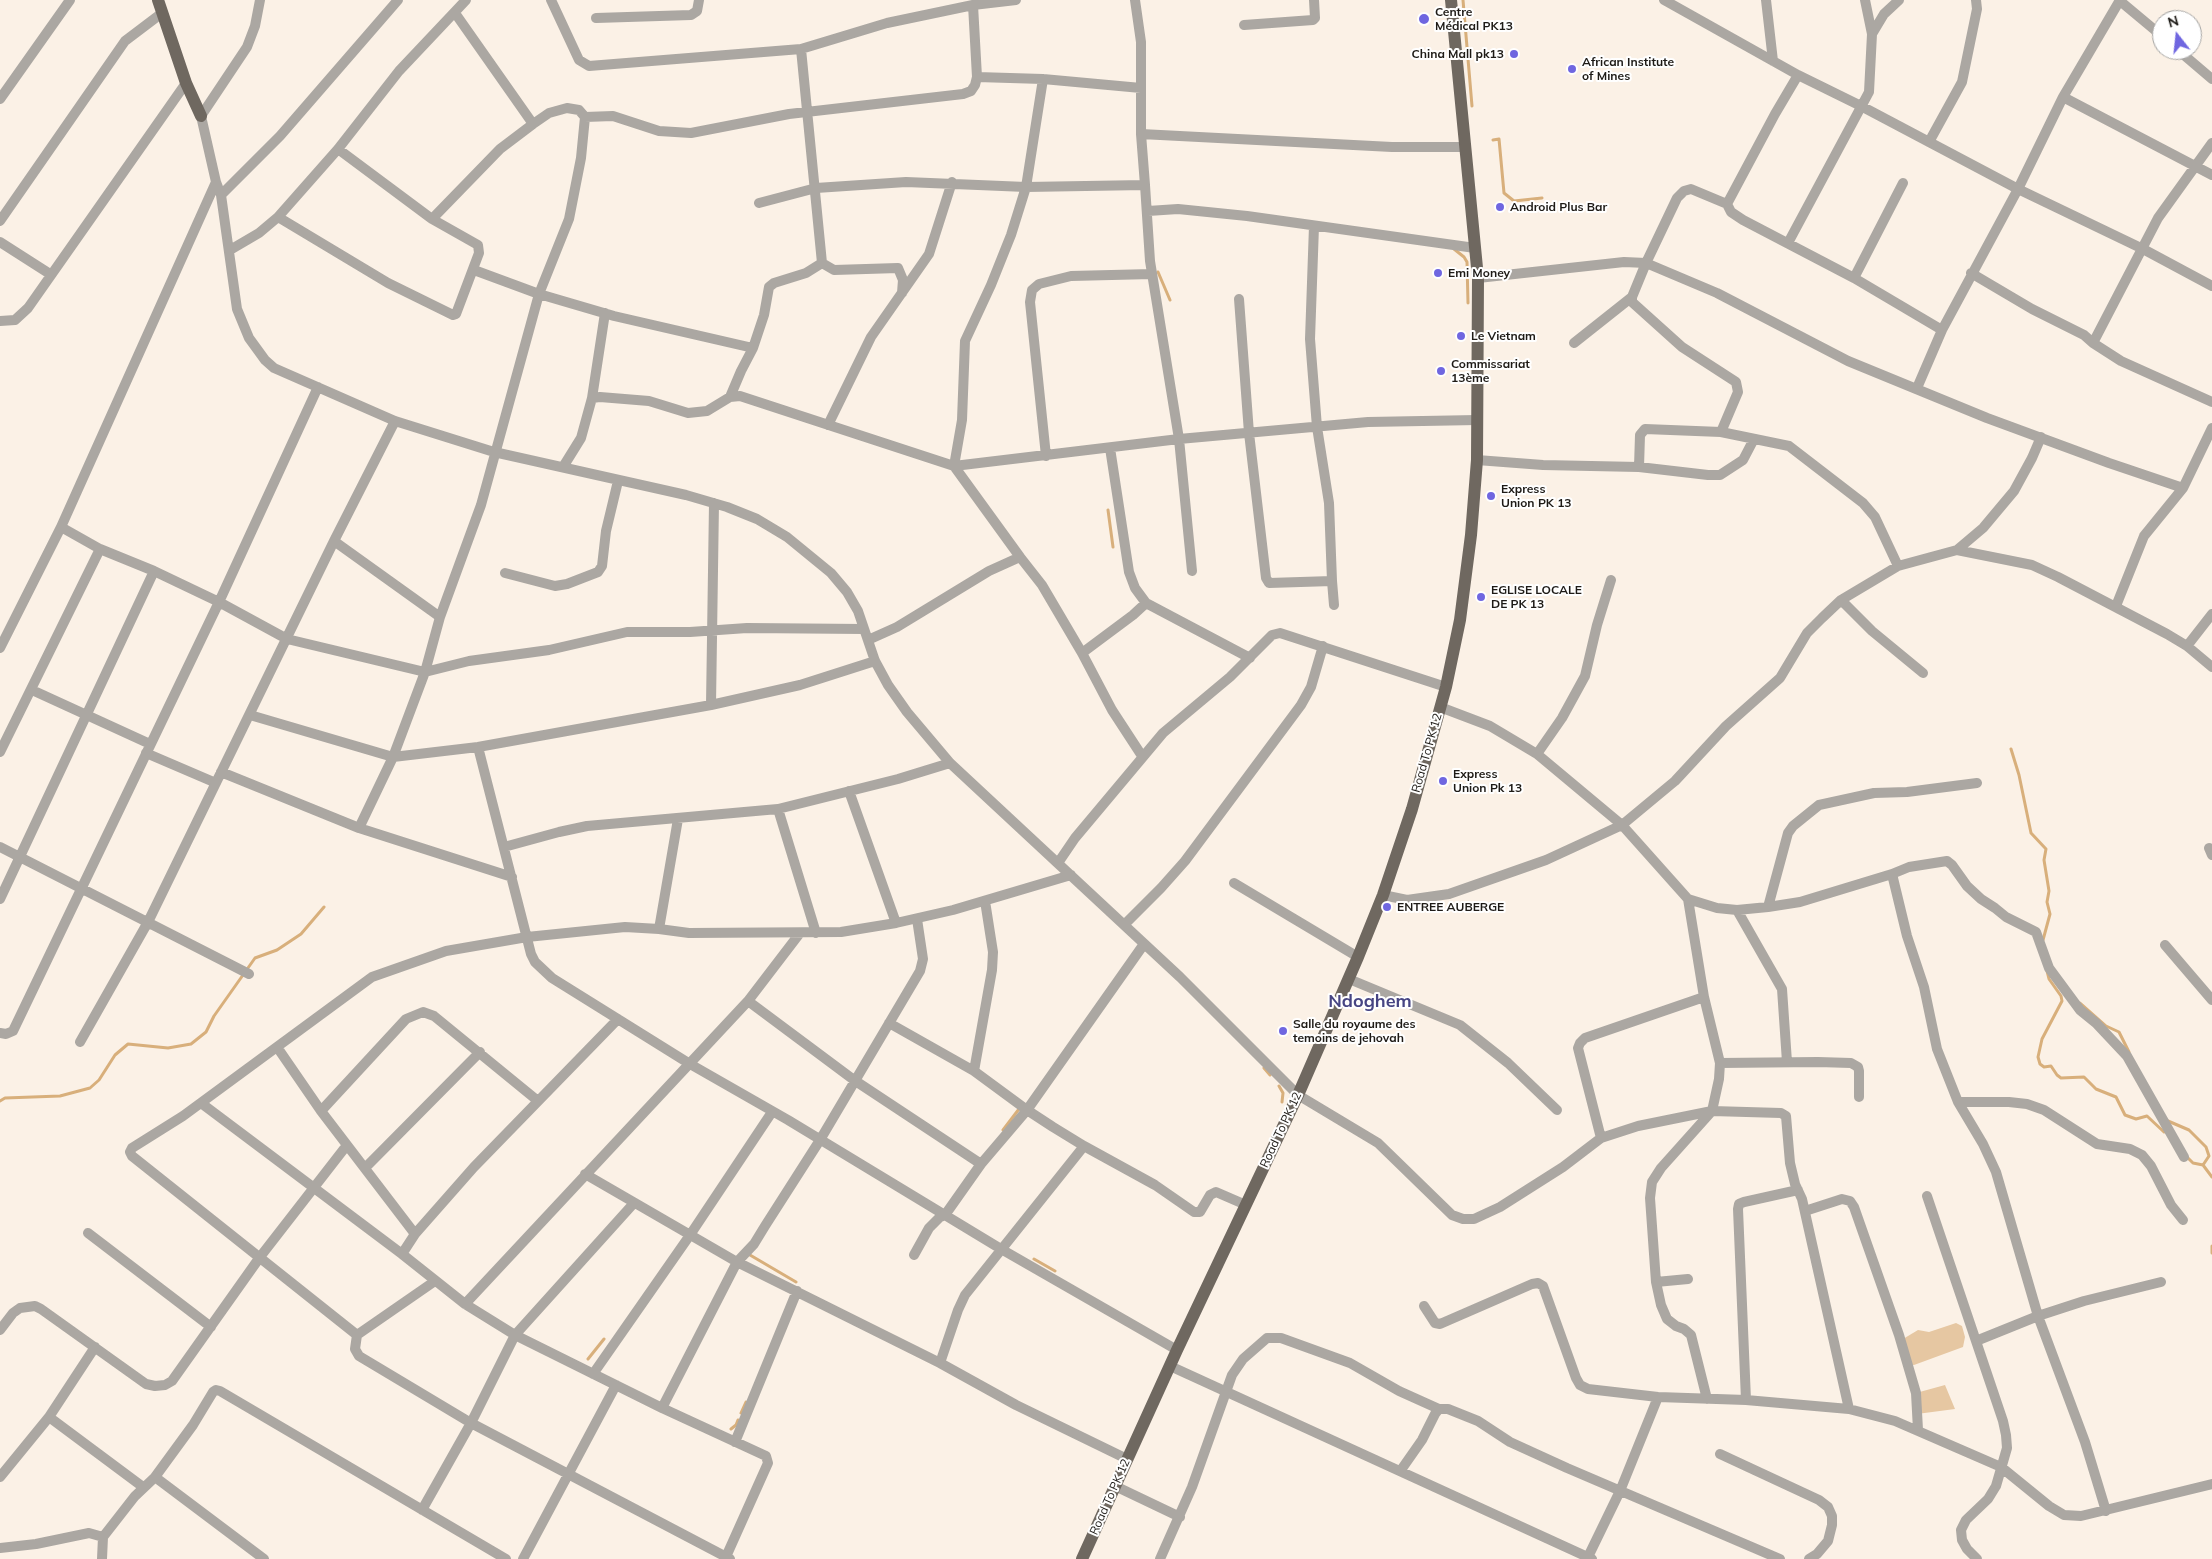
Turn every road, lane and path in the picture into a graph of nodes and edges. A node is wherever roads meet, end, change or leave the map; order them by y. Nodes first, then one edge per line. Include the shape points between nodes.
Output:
1 (70, 0) edge
2 (158, 0) edge
3 (260, 0) edge
4 (398, 0) edge
5 (466, 0) edge
6 (551, 0) edge
7 (699, 0) edge
8 (1016, 0) edge
9 (1135, 0) edge
10 (1314, 0) edge
11 (1451, 0) edge
12 (1664, 0) edge
13 (1766, 0) edge
14 (1864, 0) edge
15 (1899, 0) edge
16 (1976, 0) edge
17 (2120, 0) edge
18 (973, 5) junction
19 (162, 13) junction
20 (455, 13) junction
21 (596, 18) dead end
22 (1244, 25) dead end
23 (2152, 27) edge
24 (1872, 34) junction
25 (801, 49) junction
26 (2190, 60) edge
27 (1773, 61) junction
28 (1798, 75) junction
29 (977, 76) junction
30 (1043, 79) junction
31 (2212, 79) edge
32 (186, 83) junction
33 (1141, 88) junction
34 (2063, 97) junction
35 (0, 99) edge
36 (1861, 106) junction
37 (808, 112) junction
38 (201, 116) junction
39 (585, 117) junction
40 (532, 124) junction
41 (1141, 134) junction
42 (1929, 142) junction
43 (2212, 143) edge
44 (1465, 147) junction
45 (338, 149) junction
46 (2195, 166) junction
47 (2212, 175) edge
48 (216, 182) junction
49 (952, 182) junction
50 (1903, 183) dead end
51 (1145, 185) junction
52 (1026, 187) junction
53 (816, 188) junction
54 (2018, 189) junction
55 (221, 195) junction
56 (759, 203) dead end
57 (1727, 204) junction
58 (1148, 211) junction
59 (278, 217) junction
60 (432, 219) junction
61 (0, 221) edge
62 (1314, 226) junction
63 (0, 242) edge
64 (1788, 242) junction
65 (1475, 248) junction
66 (2143, 249) junction
67 (230, 250) junction
68 (822, 263) junction
69 (1646, 263) junction
70 (474, 270) junction
71 (1971, 273) junction
72 (50, 274) junction
73 (1152, 274) junction
74 (1478, 278) junction
75 (1854, 278) junction
76 (2212, 286) edge
77 (902, 293) junction
78 (539, 294) junction
79 (1632, 298) junction
80 (1239, 299) dead end
81 (605, 313) junction
82 (0, 321) edge
83 (1942, 330) junction
84 (1574, 343) dead end
85 (2093, 343) junction
86 (753, 348) junction
87 (318, 388) junction
88 (1917, 388) junction
89 (730, 397) junction
90 (592, 398) junction
91 (2212, 402) edge
92 (1477, 420) junction
93 (395, 421) junction
94 (828, 425) junction
95 (1317, 427) junction
96 (2212, 428) edge
97 (1720, 432) junction
98 (1248, 433) junction
99 (2041, 437) junction
100 (1179, 439) junction
101 (1754, 439) junction
102 (1110, 448) junction
103 (494, 452) junction
104 (1046, 456) junction
105 (1478, 460) junction
106 (954, 466) junction
107 (563, 467) junction
108 (1639, 467) junction
109 (618, 481) junction
110 (2183, 488) junction
111 (714, 503) junction
112 (61, 527) junction
113 (334, 541) junction
114 (100, 549) junction
115 (1957, 550) junction
116 (1020, 557) junction
117 (1898, 566) junction
118 (154, 571) junction
119 (1192, 571) dead end
120 (505, 573) dead end
121 (1611, 580) dead end
122 (1332, 581) junction
123 (1841, 600) junction
124 (219, 602) junction
125 (1146, 603) junction
126 (1334, 605) dead end
127 (2116, 606) junction
128 (2212, 614) edge
129 (440, 617) junction
130 (864, 629) junction
131 (711, 630) junction
132 (287, 639) junction
133 (868, 640) junction
134 (1323, 646) junction
135 (2187, 646) junction
136 (0, 648) edge
137 (1082, 653) junction
138 (1250, 658) junction
139 (875, 661) junction
140 (2212, 667) edge
141 (425, 672) junction
142 (1923, 673) dead end
143 (1446, 687) junction
144 (32, 690) junction
145 (711, 705) junction
146 (1440, 706) junction
147 (87, 715) junction
148 (250, 715) junction
149 (478, 747) junction
150 (148, 749) junction
151 (0, 752) edge
152 (1537, 754) junction
153 (1142, 756) junction
154 (393, 757) junction
155 (950, 763) junction
156 (221, 772) junction
157 (216, 783) junction
158 (1977, 783) dead end
159 (849, 791) junction
160 (778, 809) junction
161 (678, 819) junction
162 (1622, 825) junction
163 (359, 828) junction
164 (0, 847) edge
165 (504, 847) junction
166 (20, 857) junction
167 (1058, 863) junction
168 (1892, 874) junction
169 (1072, 875) junction
170 (512, 877) junction
171 (1234, 883) dead end
172 (81, 888) junction
173 (1383, 895) junction
174 (0, 899) edge
175 (1688, 899) junction
176 (984, 902) junction
177 (1768, 907) junction
178 (1736, 910) junction
179 (916, 919) junction
180 (148, 922) junction
181 (896, 923) junction
182 (1124, 925) junction
183 (660, 929) junction
184 (800, 933) junction
185 (816, 934) junction
186 (527, 938) junction
187 (1144, 944) junction
188 (2165, 945) dead end
189 (1358, 957) junction
190 (249, 974) dead end
191 (1348, 979) junction
192 (1704, 997) junction
193 (2212, 1000) edge
194 (748, 1001) junction
195 (618, 1019) junction
196 (889, 1023) junction
197 (0, 1033) edge
198 (80, 1042) dead end
199 (277, 1047) junction
200 (480, 1052) junction
201 (1787, 1062) junction
202 (1720, 1063) junction
203 (690, 1064) junction
204 (974, 1070) junction
205 (854, 1080) junction
206 (1298, 1095) junction
207 (1860, 1097) dead end
208 (538, 1101) junction
209 (201, 1102) junction
210 (1958, 1102) junction
211 (1027, 1110) junction
212 (1557, 1110) dead end
213 (321, 1111) junction
214 (1712, 1111) junction
215 (772, 1112) junction
216 (1602, 1138) junction
217 (820, 1140) junction
218 (347, 1145) junction
219 (1084, 1146) junction
220 (2184, 1157) dead end
221 (981, 1164) junction
222 (365, 1168) junction
223 (585, 1174) junction
224 (314, 1188) junction
225 (1798, 1190) junction
226 (1927, 1196) dead end
227 (634, 1203) junction
228 (1246, 1204) junction
229 (1804, 1211) junction
230 (945, 1215) junction
231 (2182, 1220) dead end
232 (88, 1233) dead end
233 (416, 1234) junction
234 (690, 1235) junction
235 (1001, 1250) junction
236 (402, 1254) junction
237 (914, 1254) dead end
238 (260, 1258) junction
239 (737, 1262) junction
240 (1688, 1278) dead end
241 (435, 1281) junction
242 (1656, 1282) junction
243 (2161, 1282) dead end
244 (797, 1291) junction
245 (465, 1304) junction
246 (1424, 1306) dead end
247 (2038, 1316) junction
248 (211, 1327) junction
249 (0, 1330) edge
250 (357, 1335) junction
251 (515, 1335) junction
252 (1976, 1341) junction
253 (95, 1347) junction
254 (1177, 1350) junction
255 (940, 1363) junction
256 (1170, 1366) junction
257 (593, 1374) junction
258 (616, 1385) junction
259 (1224, 1392) junction
260 (1658, 1397) junction
261 (1707, 1398) junction
262 (1746, 1400) junction
263 (662, 1408) junction
264 (1849, 1408) junction
265 (1439, 1409) junction
266 (49, 1417) junction
267 (471, 1423) junction
268 (1918, 1430) junction
269 (736, 1442) junction
270 (1720, 1454) dead end
271 (1127, 1459) junction
272 (2001, 1467) junction
273 (1401, 1470) junction
274 (570, 1474) junction
275 (0, 1477) edge
276 (155, 1477) junction
277 (2212, 1484) edge
278 (1115, 1486) junction
279 (143, 1487) junction
280 (1620, 1490) junction
281 (422, 1510) junction
282 (2106, 1510) junction
283 (1180, 1517) junction
284 (103, 1537) junction
285 (0, 1548) edge
286 (727, 1558) edge
287 (1590, 1558) edge
288 (102, 1559) edge
289 (264, 1559) edge
290 (506, 1559) edge
291 (524, 1559) edge
292 (1082, 1559) edge
293 (1160, 1559) edge
294 (1780, 1559) edge
295 (1809, 1559) edge
296 (1977, 1559) edge

1 - 35 street
2 - 19 main road
3 - 38 street via 247,47
4 - 55 street via 280,136
5 - 20 street
6 - 25 street via 579,60 589,66
7 - 21 street via 696,11 691,14
8 - 18 street
9 - 33 street via 1141,42
10 - 22 street via 1313,20
11 - 44 main road, Road To PK 12
12 - 27 street
13 - 27 street
14 - 24 street
15 - 24 street via 1884,14
16 - 42 street via 1977,9 1962,82
17 - 23 street
17 - 34 street
18 - 25 street via 887,23
18 - 29 street
19 - 32 main road
19 - 61 street via 125,41
20 - 40 street
20 - 45 street via 399,71
24 - 36 street via 1871,84
25 - 37 street
26 - 31 street
27 - 28 street
28 - 36 street
28 - 57 street
29 - 30 street
29 - 37 street via 971,91 963,94
30 - 33 street
30 - 52 street
32 - 38 main road
32 - 72 street
33 - 41 street
34 - 46 street
34 - 54 street
36 - 42 street
36 - 64 street
37 - 39 street via 691,133 659,131 613,116
37 - 53 street
38 - 48 street
39 - 40 street via 579,110 568,108 549,113
39 - 78 street via 569,219
40 - 60 street via 500,149
41 - 44 street via 1392,147
41 - 51 street
42 - 54 street
43 - 46 street
44 - 65 main road, Road To PK 12
45 - 59 street
45 - 60 street
46 - 47 street
46 - 66 street via 2158,218
48 - 55 street
48 - 112 street
49 - 52 street
49 - 53 street
49 - 77 street via 929,254
50 - 75 street
51 - 52 street
51 - 58 street
52 - 106 street via 998,269 965,341 962,420
53 - 56 street
53 - 68 street
54 - 66 street
54 - 71 street
55 - 67 street
57 - 64 street via 1731,212 1743,220
57 - 69 street via 1691,189 1684,191 1677,198
58 - 62 street via 1178,209
58 - 73 street
59 - 67 street
59 - 70 street via 388,283 453,315 458,312
60 - 70 street via 478,245 480,253
62 - 65 street
62 - 95 street via 1310,339
63 - 72 street
64 - 75 street
65 - 74 main road, Road To PK 12
66 - 76 street
66 - 85 street
67 - 87 street via 240,321 257,351 274,368
68 - 77 street via 834,270 898,268 903,280
68 - 86 street via 806,273 769,287
69 - 74 street via 1624,262
69 - 79 street
69 - 88 street via 1717,293 1848,361
70 - 78 street
71 - 83 street
71 - 85 street via 2032,309 2076,330
72 - 82 street via 28,308 15,320
73 - 100 street
73 - 104 street via 1071,276 1039,284 1032,290 1030,302
74 - 92 main road, Road To PK 12
75 - 83 street
77 - 94 street via 871,337
78 - 81 street
78 - 103 street
79 - 84 street
79 - 97 street via 1635,305 1682,347 1736,382 1738,392
80 - 98 street
81 - 86 street
81 - 90 street
83 - 88 street
85 - 91 street via 2121,361
86 - 89 street
87 - 93 street
87 - 124 street
88 - 99 street
89 - 90 street via 706,411 688,413 649,400 612,396
89 - 94 street via 740,396
90 - 107 street via 581,438
92 - 95 street via 1368,422
92 - 105 main road, Road To PK 12
93 - 103 street
93 - 113 street
94 - 106 street
95 - 98 street
95 - 122 street via 1329,503
96 - 110 street
97 - 101 street
97 - 108 street via 1645,429 1640,434
98 - 100 street
98 - 122 street via 1267,581
99 - 110 street
99 - 115 street via 2014,491 1983,528
100 - 102 street
100 - 119 street
101 - 108 street via 1743,460 1720,475
101 - 117 street via 1794,448 1863,502 1875,517
102 - 104 street
102 - 125 street via 1129,572
103 - 107 street
103 - 129 street via 481,505
104 - 106 street
105 - 108 street
105 - 143 main road, Road To PK 12 via 1461,611
106 - 116 street
107 - 109 street
109 - 111 street
109 - 120 street via 606,531 602,566 598,572 555,586
110 - 127 street via 2144,536
111 - 130 street via 758,519 780,532 831,573 847,592
111 - 131 street
112 - 114 street
112 - 136 street
113 - 129 street
113 - 132 street
114 - 118 street
114 - 144 street
115 - 117 street
115 - 127 street via 2032,565
116 - 133 street
116 - 137 street via 1042,585
117 - 123 street
118 - 124 street
118 - 147 street
121 - 152 street via 1585,676
122 - 126 street
123 - 142 street via 1872,631
123 - 162 street via 1807,634 1780,678 1726,726 1675,781
124 - 132 street
124 - 150 street
125 - 137 street
125 - 138 street
127 - 135 street
128 - 135 street
129 - 141 street
130 - 131 street
130 - 133 street
131 - 141 street via 627,632 549,650
131 - 145 street
132 - 141 street
132 - 148 street
133 - 139 street
134 - 138 street via 1280,633 1272,634
134 - 143 street
134 - 182 street via 1311,687 1301,705 1185,861
135 - 140 street
137 - 153 street via 1112,710
138 - 153 street via 1163,733
139 - 145 street via 800,685
139 - 155 street via 907,712
141 - 154 street
143 - 146 main road, Road To PK 12
144 - 147 street
144 - 151 street
145 - 149 street
146 - 152 street via 1486,724
146 - 173 main road, Road To PK 12 via 1412,809
147 - 150 street
147 - 166 street
148 - 154 street
148 - 156 street
149 - 154 street
149 - 165 street
150 - 157 street
150 - 172 street
152 - 162 street
153 - 167 street
154 - 163 street
155 - 159 street
155 - 167 street
156 - 157 street
156 - 163 street
157 - 180 street
158 - 177 street via 1874,793 1819,805 1788,833
159 - 160 street
159 - 181 street
160 - 161 street
160 - 185 street
161 - 165 street via 587,826
161 - 183 street
162 - 173 street via 1546,860 1449,894 1407,900
162 - 175 street
163 - 170 street
164 - 166 street
165 - 170 street
166 - 172 street
166 - 174 street
167 - 169 street
168 - 177 street via 1800,902
168 - 210 street via 1924,987 1937,1049
168 - 220 street via 1909,867 1947,861 1981,899 2006,918 2036,932 2049,968 2080,1010 2127,1056
169 - 176 street
169 - 182 street
170 - 186 street
171 - 189 street
172 - 180 street
172 - 197 street via 13,1031
173 - 189 main road, Road To PK 12
175 - 178 street
175 - 192 street
176 - 179 street
176 - 204 street via 993,952 992,970
177 - 178 street
178 - 201 street via 1782,989
179 - 181 street
179 - 196 street via 922,959 920,971
180 - 190 street
180 - 198 street
181 - 185 street
182 - 187 street
183 - 184 street via 689,933
183 - 186 street via 625,927
184 - 185 street
184 - 194 street
186 - 195 street via 531,954 542,969 563,987
186 - 199 street via 446,951 372,977
187 - 206 street
187 - 211 street
188 - 193 street
189 - 191 main road, Road To PK 12
191 - 206 main road, Road To PK 12
191 - 212 street via 1460,1025 1508,1063
192 - 202 street
192 - 216 street via 1585,1038 1580,1043 1578,1048
194 - 203 street
194 - 205 street
195 - 203 street
195 - 208 street
196 - 204 street
196 - 205 street
199 - 209 street
199 - 213 street
200 - 208 street
200 - 213 street via 434,1016 423,1012 414,1014
200 - 222 street
201 - 202 street
201 - 207 street via 1851,1064 1858,1067
202 - 214 street
203 - 215 street
203 - 223 street
204 - 211 street
205 - 217 street
205 - 221 street
206 - 216 street via 1378,1143 1452,1215 1463,1219 1474,1219 1500,1207 1563,1168
206 - 228 main road, Road To PK 12
208 - 233 street via 474,1167
209 - 224 street
209 - 238 street via 130,1152
210 - 231 street via 2027,1104 2050,1114 2097,1144 2130,1149 2142,1155
210 - 247 street via 1996,1172
211 - 219 street
211 - 221 street
213 - 218 street
214 - 216 street via 1656,1121
214 - 225 street via 1781,1113 1786,1116 1790,1163
214 - 242 street via 1660,1168 1652,1182 1650,1198
215 - 217 street
215 - 234 street
217 - 230 street
217 - 239 street via 754,1244
218 - 222 street
218 - 224 street
219 - 228 street via 1155,1184 1194,1212 1200,1212 1216,1192
219 - 235 street
221 - 230 street
222 - 233 street
223 - 227 street
223 - 245 street
224 - 236 street
224 - 238 street
225 - 229 street
225 - 262 street via 1739,1204
226 - 252 street
227 - 234 street
227 - 251 street
228 - 254 main road, Road To PK 12
229 - 264 street
229 - 268 street via 1842,1199 1854,1206 1914,1385
230 - 235 street
230 - 237 street via 929,1228
232 - 248 street
233 - 236 street
234 - 239 street
234 - 257 street
235 - 254 street
235 - 255 street via 965,1295
236 - 241 street
238 - 248 street
238 - 250 street
239 - 244 street
239 - 263 street
240 - 242 street
241 - 245 street
241 - 250 street
242 - 261 street via 1667,1319 1691,1335
243 - 247 street
244 - 255 street
244 - 269 street
245 - 251 street
246 - 260 street via 1435,1323 1440,1324 1538,1283 1543,1286 1580,1385 1588,1389
247 - 252 street
247 - 282 street via 2085,1442
248 - 253 street via 172,1381 165,1385 146,1384
249 - 253 street via 20,1308 35,1306
250 - 267 street via 355,1349 359,1356
251 - 257 street
251 - 267 street
252 - 272 street via 2003,1421 2006,1448
253 - 266 street
254 - 256 main road, Road To PK 12
255 - 271 street via 1016,1405
256 - 259 street
256 - 271 main road, Road To PK 12
257 - 258 street
258 - 263 street
258 - 274 street
259 - 265 street via 1243,1359 1257,1345 1274,1337 1350,1363
259 - 273 street
259 - 283 street
260 - 261 street
260 - 280 street
261 - 262 street
262 - 264 street
263 - 269 street
264 - 268 street
265 - 273 street
265 - 280 street via 1448,1409 1478,1421 1510,1442
266 - 275 street
266 - 279 street
267 - 274 street
267 - 281 street
268 - 272 street
269 - 286 street via 766,1456 768,1463
270 - 295 street via 1828,1507 1832,1525 1828,1541
271 - 278 main road, Road To PK 12
272 - 282 street via 2048,1506 2064,1515 2081,1516
272 - 296 street via 1996,1486 1988,1499 1966,1520 1961,1530 1962,1540
273 - 287 street
274 - 286 street
274 - 291 street
276 - 279 street
276 - 281 street via 193,1425 212,1392 220,1391
276 - 289 street
277 - 282 street
278 - 283 street
278 - 292 main road, Road To PK 12
279 - 284 street
280 - 287 street
280 - 294 street
281 - 290 street
283 - 293 street
284 - 285 street via 90,1533
284 - 288 street

